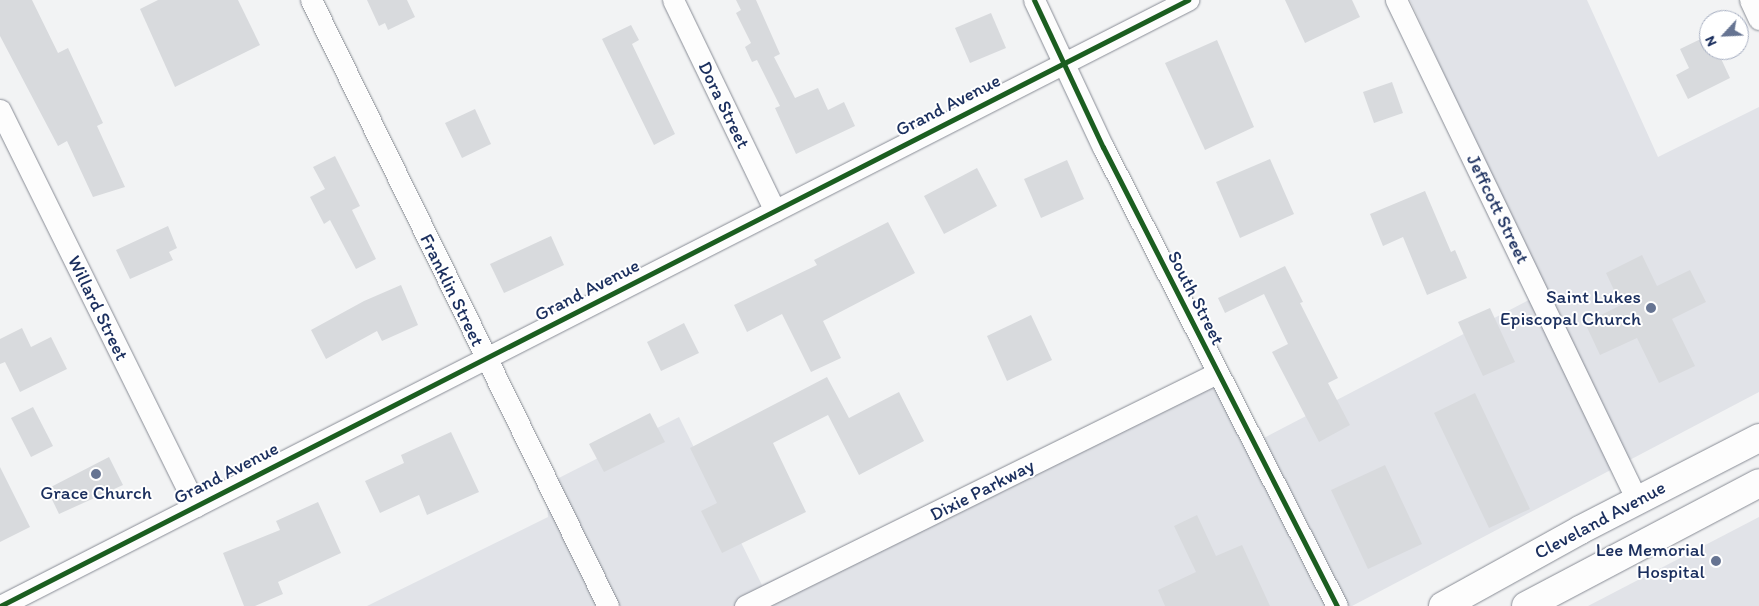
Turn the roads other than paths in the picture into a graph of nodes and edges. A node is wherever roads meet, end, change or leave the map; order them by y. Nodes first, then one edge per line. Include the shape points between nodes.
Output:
1 (311, 0) edge
2 (672, 0) edge
3 (1034, 0) edge
4 (1188, 0) edge
5 (1396, 0) edge
6 (1750, 0) edge
7 (1759, 19) edge
8 (1063, 64) junction
9 (0, 110) edge
10 (775, 211) junction
11 (485, 358) junction
12 (1217, 373) junction
13 (1759, 438) edge
14 (1759, 483) edge
15 (1637, 500) junction
16 (196, 506) junction
17 (0, 606) edge
18 (608, 606) edge
19 (745, 606) edge
20 (1337, 606) edge
21 (1443, 606) edge
22 (1526, 606) edge

1 - 11 street, Franklin Street
2 - 10 street, Dora Street
3 - 8 street, South Street
4 - 8 street, Grand Avenue
5 - 15 street, Jeffcott Street
6 - 7 street
8 - 10 street, Grand Avenue
8 - 12 street, South Street
9 - 16 street, Willard Street
10 - 11 street, Grand Avenue
11 - 16 street, Grand Avenue
11 - 18 street, Franklin Street
12 - 19 street, Dixie Parkway
12 - 20 street, South Street
13 - 15 main road, Cleveland Avenue
14 - 22 main road
15 - 21 main road, Cleveland Avenue
16 - 17 street, Grand Avenue

